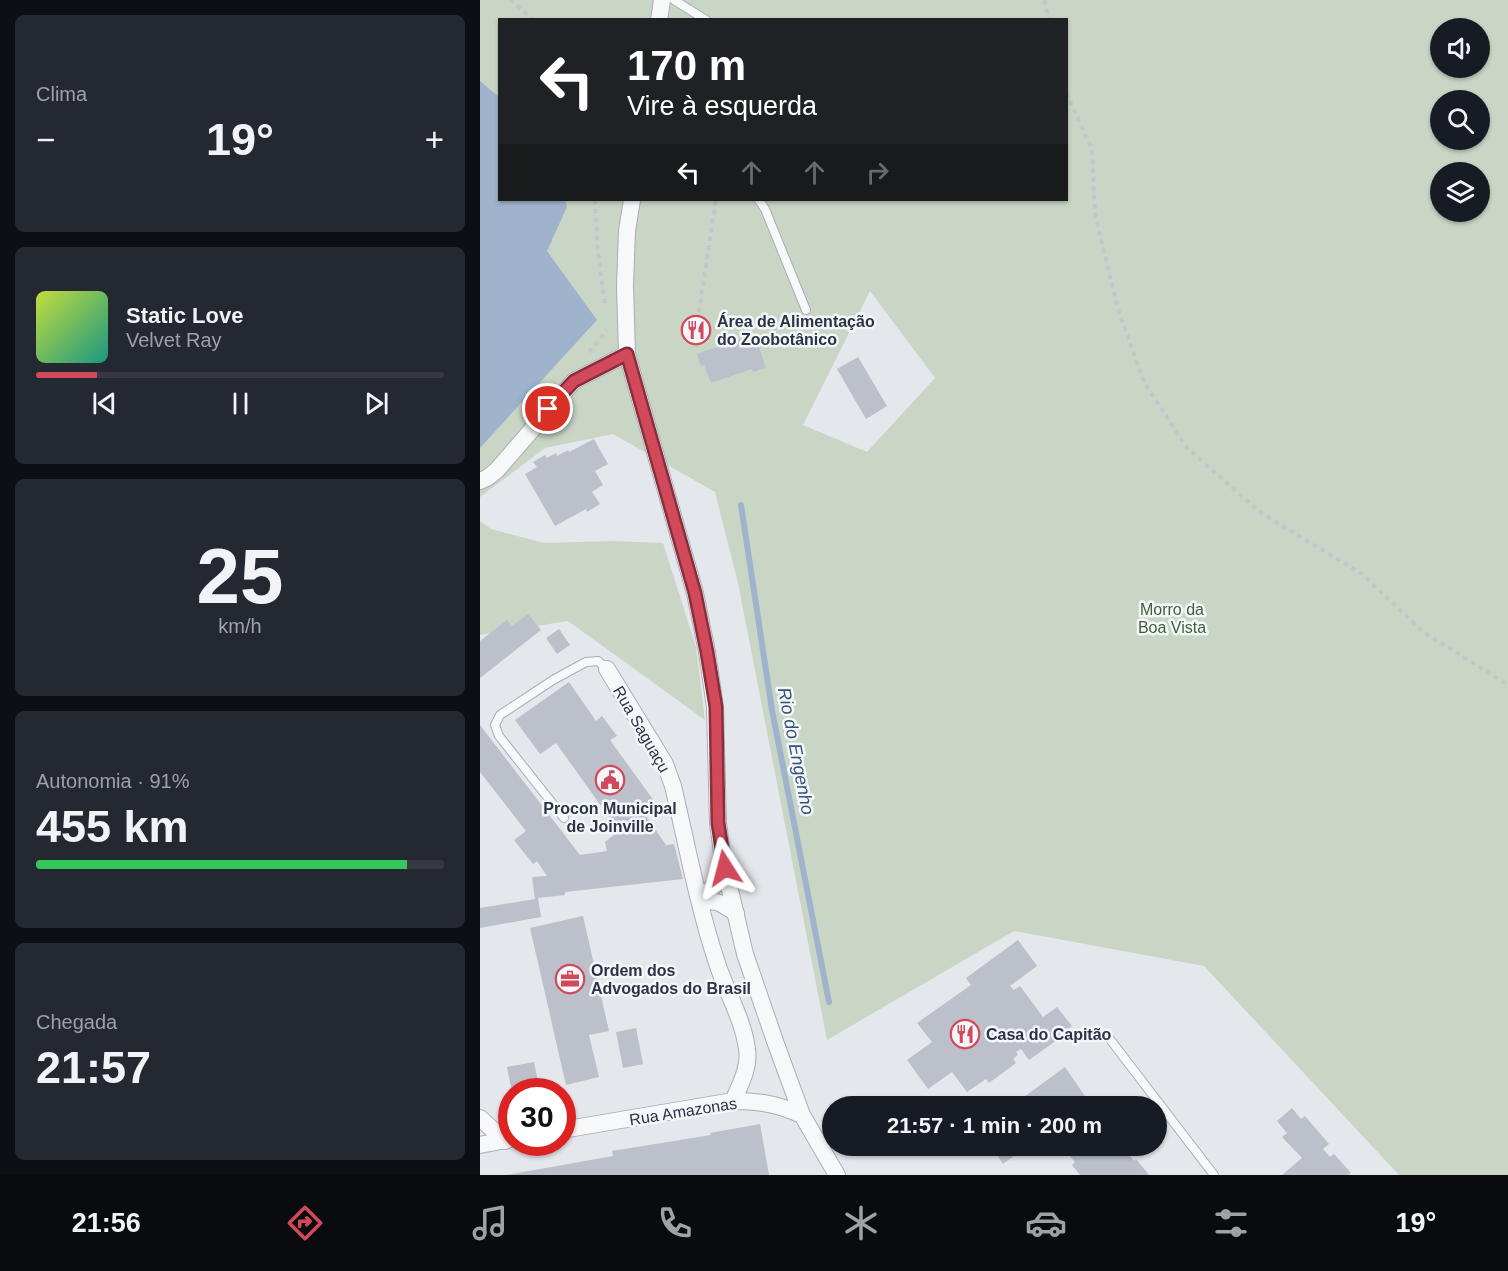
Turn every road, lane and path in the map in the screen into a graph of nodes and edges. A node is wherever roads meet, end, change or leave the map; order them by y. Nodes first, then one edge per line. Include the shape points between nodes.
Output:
1 (510, 0) edge
2 (662, 0) edge
3 (674, 0) edge
4 (1044, 0) edge
5 (531, 18) edge
6 (659, 18) edge
7 (703, 18) edge
8 (1048, 18) edge
9 (1068, 97) edge
10 (595, 201) edge
11 (632, 201) edge
12 (716, 201) edge
13 (760, 201) edge
14 (605, 307) dead end
15 (806, 310) dead end
16 (608, 329) dead end
17 (696, 330) dead end
18 (627, 354) junction
19 (584, 359) dead end
20 (480, 481) edge
21 (607, 669) joint
22 (1508, 684) edge
23 (564, 818) dead end
24 (725, 868) junction
25 (700, 899) junction
26 (736, 913) junction
27 (767, 1020) junction
28 (742, 1031) junction
29 (1109, 1038) dead end
30 (733, 1101) junction
31 (802, 1115) junction
32 (480, 1118) edge
33 (576, 1128) edge
34 (498, 1132) edge
35 (498, 1142) edge
36 (480, 1145) edge
37 (837, 1175) edge
38 (1214, 1175) edge

1 - 5 path
2 - 6 street
3 - 7 lane
4 - 8 path
9 - 22 path via 1092,149 1095,214 1117,306 1144,382 1187,448 1261,513 1362,574 1422,631
10 - 14 path
11 - 18 street via 625,286
12 - 17 path
13 - 15 lane
16 - 19 path
18 - 20 street via 574,381 497,470
18 - 24 street via 695,593 707,652 716,707 718,823
21 - 23 lane via 598,661 586,662 500,715 495,725 499,736
21 - 25 street, Rua Saguaçu via 665,764
24 - 25 street
24 - 26 street
25 - 26 street via 720,903
25 - 28 street, Rua Saguaçu via 716,962
26 - 27 street
27 - 28 street
27 - 31 street
28 - 30 street, Rua Saguaçu via 748,1050 746,1066
29 - 38 lane
30 - 31 street, Rua Amazonas via 762,1101
30 - 33 street, Rua Amazonas
31 - 37 street
32 - 34 street
35 - 36 street

